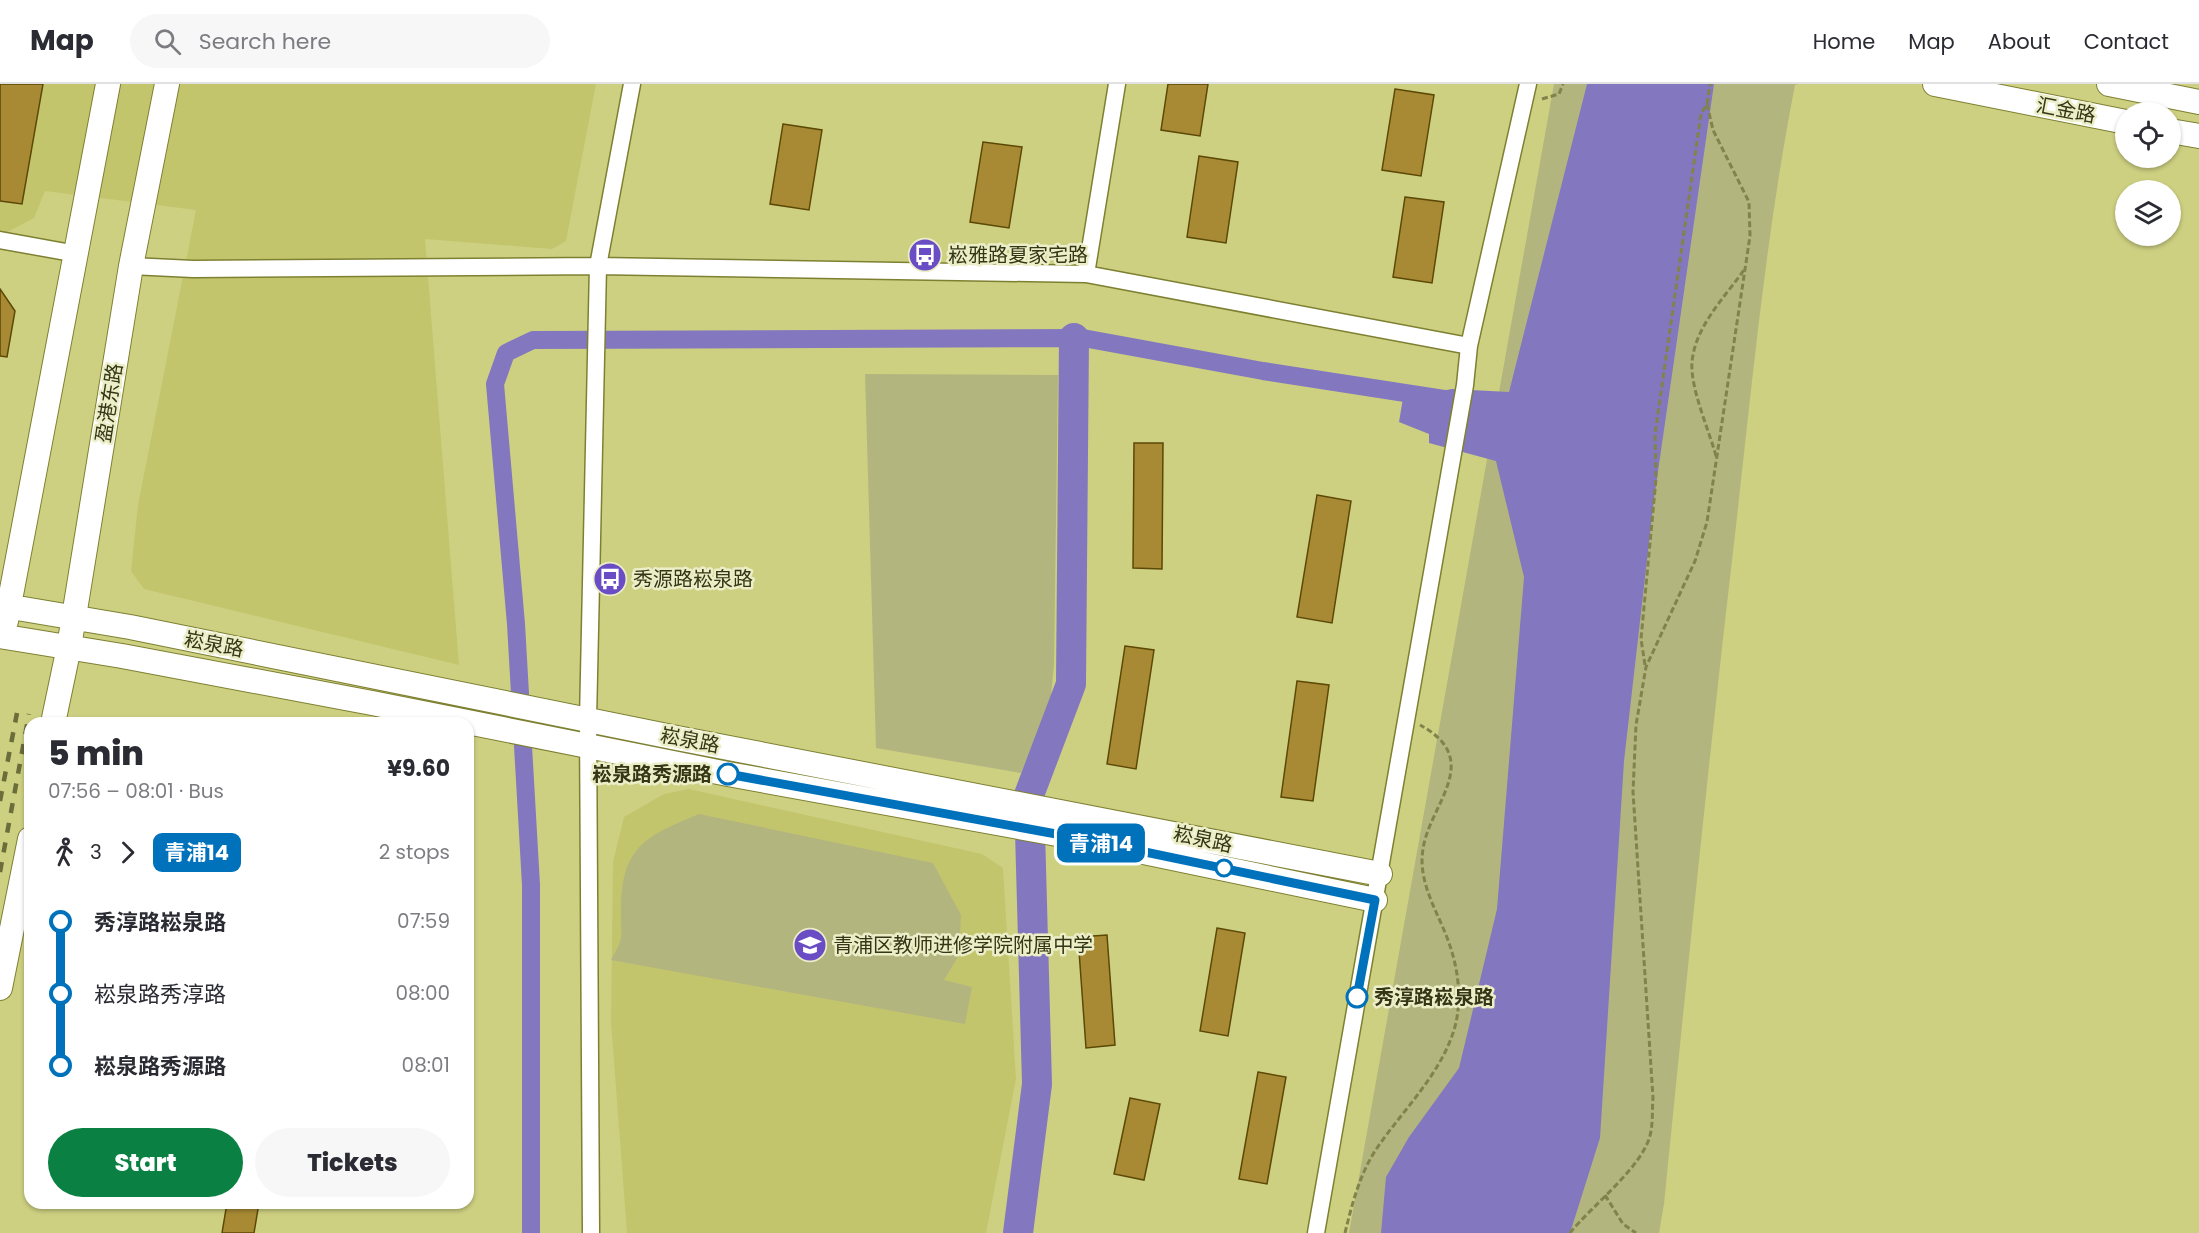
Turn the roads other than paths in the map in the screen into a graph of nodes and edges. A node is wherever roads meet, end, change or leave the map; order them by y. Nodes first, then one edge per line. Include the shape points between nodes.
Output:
1 (108, 84) edge
2 (166, 84) edge
3 (632, 84) edge
4 (1117, 84) edge
5 (1528, 84) edge
6 (1935, 84) edge
7 (2109, 84) edge
8 (2199, 102) edge
9 (2115, 120) edge
10 (2181, 132) edge
11 (2199, 136) edge
12 (0, 240) edge
13 (77, 254) junction
14 (132, 266) junction
15 (598, 266) junction
16 (1086, 274) junction
17 (1469, 346) junction
18 (4, 606) edge
19 (73, 618) junction
20 (1, 641) edge
21 (69, 647) junction
22 (55, 717) edge
23 (444, 717) edge
24 (588, 720) junction
25 (474, 723) edge
26 (589, 747) junction
27 (1006, 813) junction
28 (1057, 823) junction
29 (24, 869) edge
30 (1380, 874) junction
31 (1375, 900) junction
32 (0, 988) edge
33 (591, 1233) edge
34 (1316, 1233) edge

1 - 13 street
2 - 14 street, 盈港东路
3 - 15 street
4 - 16 street
5 - 17 street
6 - 9 street, 汇金路
7 - 8 street, 汇金路
10 - 11 street
12 - 13 street
13 - 18 street
14 - 15 street
14 - 19 street, 盈港东路
15 - 16 street
15 - 24 street
16 - 17 street
17 - 30 street
18 - 19 street, 崧泉路
18 - 20 street
19 - 21 street, 盈港东路
19 - 24 street, 崧泉路
20 - 21 street, 崧泉路
21 - 22 street, 盈港东路
21 - 23 street, 崧泉路
24 - 26 street
24 - 27 street, 崧泉路
25 - 26 street, 崧泉路
26 - 27 street, 崧泉路
26 - 33 street
27 - 28 street, 崧泉路
28 - 30 street, 崧泉路
28 - 31 street, 崧泉路
29 - 32 street
30 - 31 street
31 - 34 street

